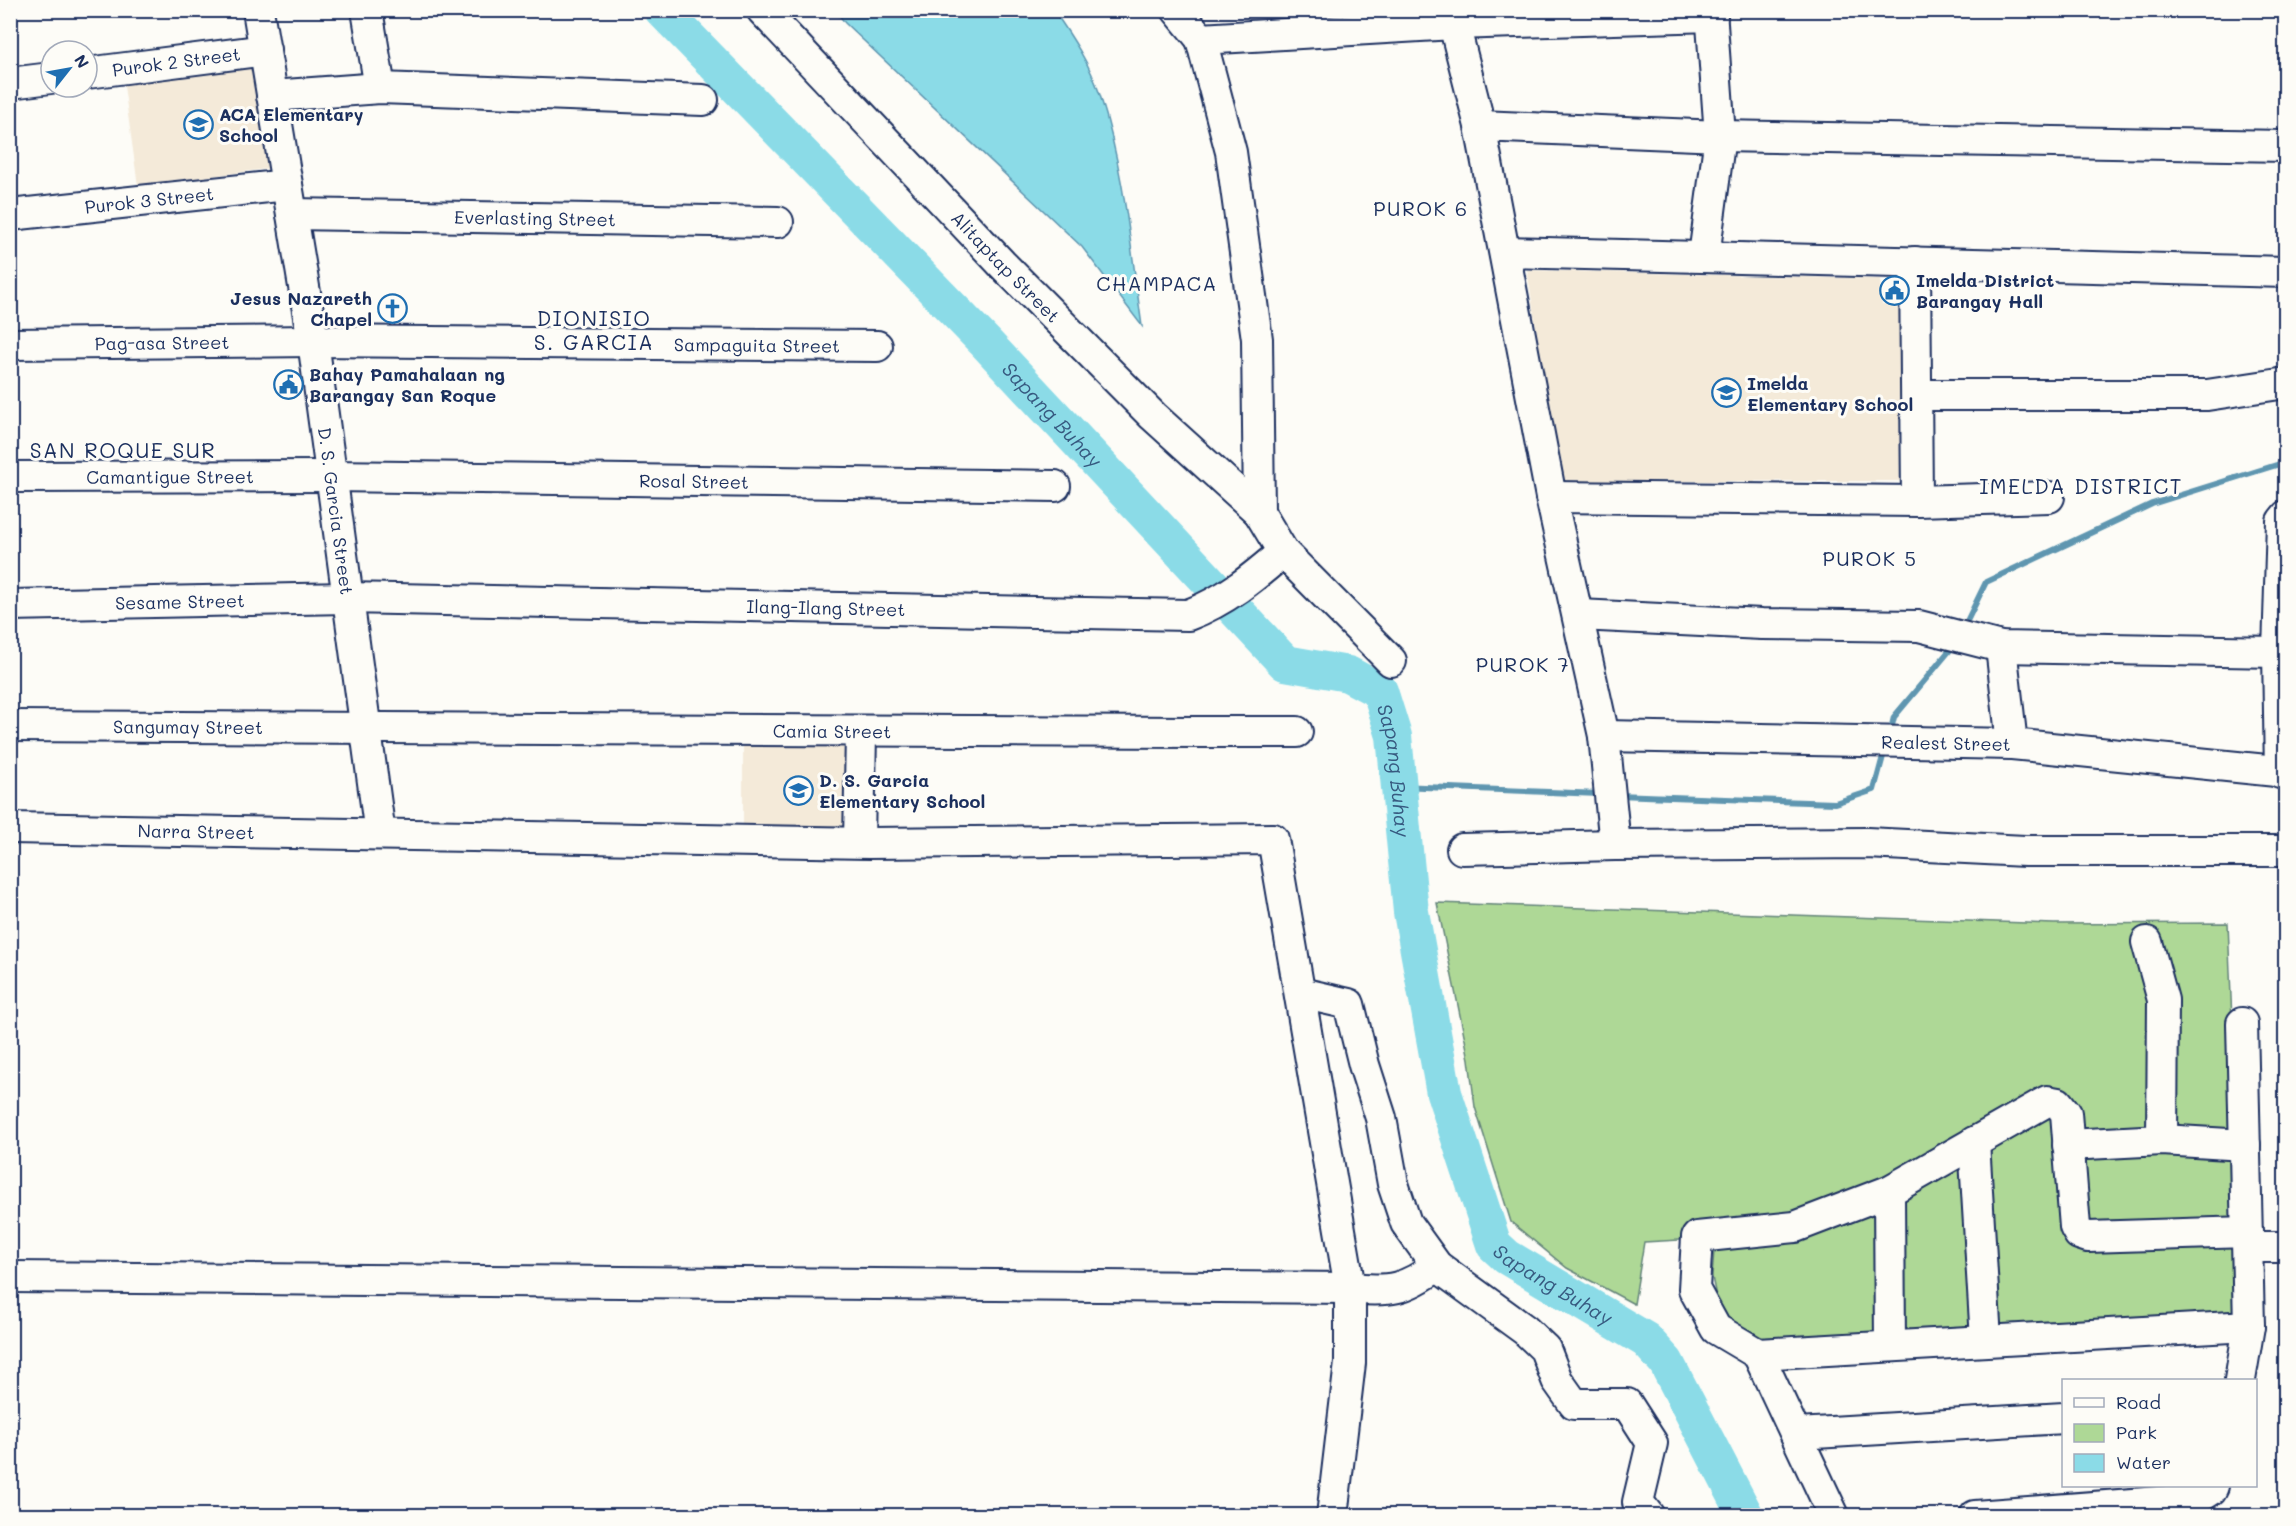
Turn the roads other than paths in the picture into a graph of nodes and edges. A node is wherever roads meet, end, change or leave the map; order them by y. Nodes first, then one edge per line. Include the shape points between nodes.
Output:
1 (258, 10) edge
2 (367, 10) edge
3 (762, 10) edge
4 (1177, 10) edge
5 (1712, 14) edge
6 (1454, 24) junction
7 (1200, 39) junction
8 (265, 50) junction
9 (99, 71) edge
10 (39, 79) edge
11 (10, 83) edge
12 (380, 88) junction
13 (272, 96) junction
14 (703, 100) dead end
15 (1480, 126) junction
16 (1720, 136) junction
17 (2286, 146) edge
18 (287, 185) junction
19 (292, 214) junction
20 (10, 216) edge
21 (778, 222) dead end
22 (1505, 252) junction
23 (1704, 256) junction
24 (1916, 262) junction
25 (2286, 272) edge
26 (313, 341) junction
27 (10, 344) edge
28 (877, 346) dead end
29 (2286, 383) edge
30 (1917, 395) junction
31 (331, 476) junction
32 (10, 477) edge
33 (1055, 486) dead end
34 (1551, 497) junction
35 (2049, 497) dead end
36 (1917, 501) junction
37 (1259, 512) junction
38 (2286, 516) edge
39 (1283, 552) junction
40 (347, 598) junction
41 (10, 605) edge
42 (1579, 615) junction
43 (2001, 647) junction
44 (2278, 652) junction
45 (1391, 661) dead end
46 (10, 726) edge
47 (367, 727) junction
48 (1297, 732) dead end
49 (861, 733) junction
50 (1604, 736) junction
51 (2012, 744) junction
52 (2283, 772) edge
53 (10, 828) edge
54 (380, 834) junction
55 (859, 842) junction
56 (1615, 845) junction
57 (1462, 849) dead end
58 (2286, 851) edge
59 (2147, 942) dead end
60 (1301, 993) junction
61 (2242, 1023) dead end
62 (2162, 1140) junction
63 (1974, 1142) junction
64 (2068, 1144) junction
65 (2245, 1144) junction
66 (1889, 1191) junction
67 (2248, 1239) junction
68 (2286, 1247) edge
69 (1437, 1266) junction
70 (10, 1277) edge
71 (1350, 1288) junction
72 (2249, 1326) junction
73 (1986, 1340) junction
74 (1890, 1346) junction
75 (1758, 1354) junction
76 (2240, 1379) edge
77 (2062, 1418) edge
78 (1798, 1434) junction
79 (2212, 1487) edge
80 (1332, 1515) edge
81 (1649, 1515) edge
82 (1834, 1515) edge
83 (1975, 1515) edge

1 - 8 street, D. S. Garcia Street
2 - 12 street
3 - 37 street, Alitaptap Street via 1002,264
4 - 7 street
5 - 6 street
5 - 16 street
6 - 7 street
6 - 15 street
7 - 37 street via 1231,152 1257,339
8 - 9 street, Purok 2 Street
8 - 13 street, D. S. Garcia Street
10 - 11 street
12 - 13 street
12 - 14 street
13 - 18 street, D. S. Garcia Street
15 - 16 street
15 - 22 street
16 - 17 street
16 - 23 street
18 - 19 street, D. S. Garcia Street
18 - 20 street, Purok 3 Street
19 - 21 street, Everlasting Street
19 - 26 street, D. S. Garcia Street
22 - 23 street
22 - 34 street
23 - 24 street
24 - 25 street
24 - 30 street
26 - 27 street, Pag-asa Street
26 - 28 street, Sampaguita Street
26 - 31 street, D. S. Garcia Street
29 - 30 street via 2206,395
30 - 36 street
31 - 32 street, Camantigue Street
31 - 33 street, Rosal Street
31 - 40 street, D. S. Garcia Street
34 - 36 street
34 - 42 street
35 - 36 street
37 - 39 street, Alitaptap Street
38 - 44 street via 2282,520
39 - 40 street, Ilang-Ilang Street via 1248,582 1188,615
39 - 45 street, Alitaptap Street
40 - 41 street, Sesame Street
40 - 47 street, D. S. Garcia Street
42 - 43 street via 1762,624 1919,626
42 - 50 street
43 - 44 street
43 - 51 street
44 - 52 street
46 - 47 street, Sangumay Street
47 - 49 street, Camia Street
47 - 54 street, D. S. Garcia Street
48 - 49 street, Camia Street
49 - 55 street
50 - 51 street, Realest Street
50 - 56 street
51 - 52 street, Realest Street
53 - 54 street, Narra Street
54 - 55 street, Narra Street
55 - 60 street, Narra Street via 1273,839
56 - 57 street
56 - 58 street via 1867,843 2025,851
59 - 62 street via 2163,1000
60 - 69 street via 1349,1004 1406,1223
60 - 71 street
61 - 65 street
62 - 64 street
62 - 65 street
63 - 64 street via 2047,1101 2058,1103 2066,1113
63 - 66 street
63 - 73 street
64 - 67 street via 2075,1227 2079,1234
65 - 67 street
66 - 74 street
66 - 75 street via 1795,1227 1697,1237 1694,1289 1716,1329
67 - 68 street
67 - 72 street
69 - 71 street via 1414,1283 1386,1291
69 - 81 street via 1545,1349 1557,1380 1574,1404 1627,1404 1652,1443 1638,1502
70 - 71 street
71 - 80 street via 1350,1364
72 - 73 street
72 - 76 street
73 - 74 street
74 - 75 street
75 - 78 street
77 - 78 street
78 - 82 street
79 - 83 street via 2197,1499

